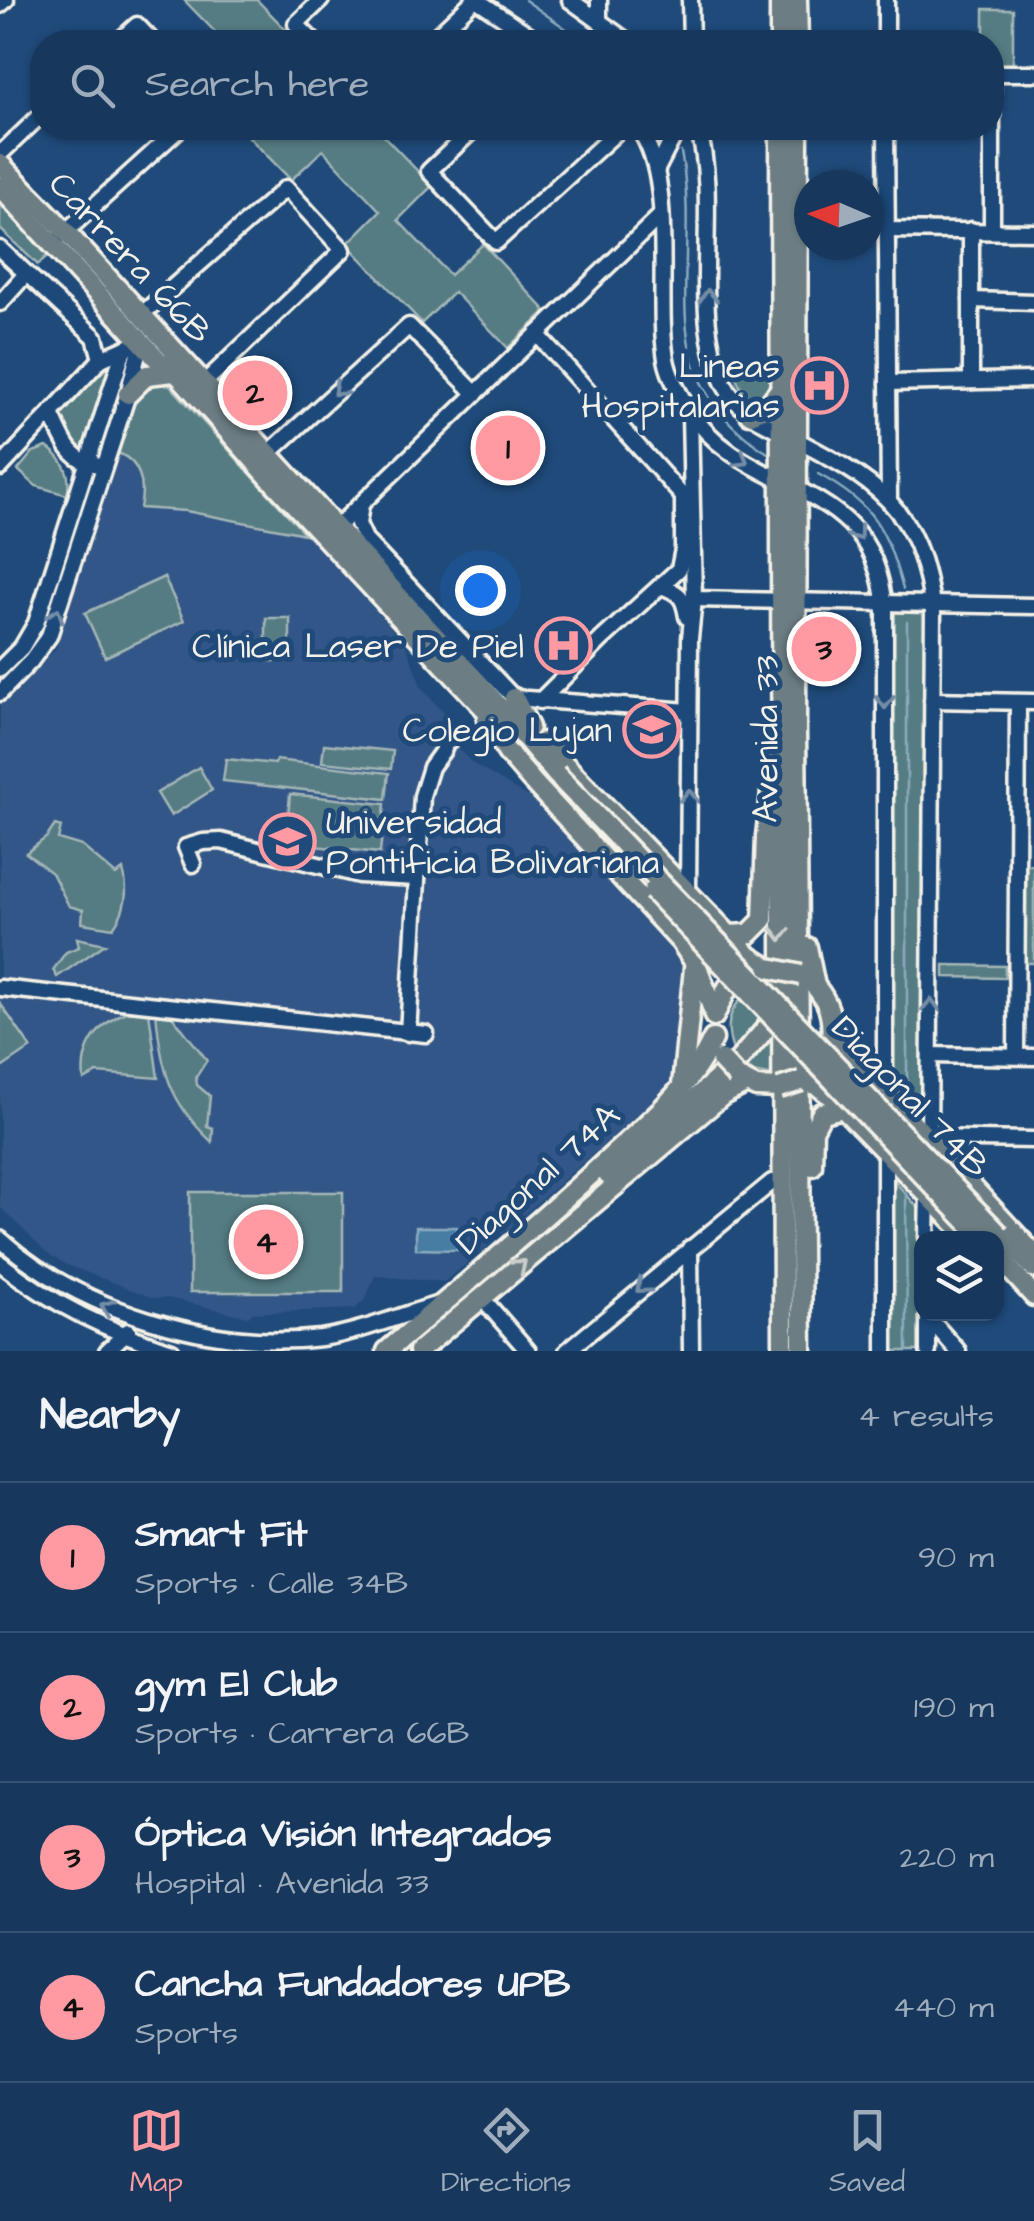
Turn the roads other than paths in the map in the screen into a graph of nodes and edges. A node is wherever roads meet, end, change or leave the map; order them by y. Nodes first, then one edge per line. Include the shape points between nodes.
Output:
1 (6, 0) edge
2 (320, 0) edge
3 (476, 0) edge
4 (570, 0) edge
5 (599, 0) edge
6 (690, 0) edge
7 (780, 0) edge
8 (798, 0) edge
9 (886, 0) edge
10 (0, 5) edge
11 (599, 21) junction
12 (302, 30) edge
13 (443, 30) edge
14 (522, 30) edge
15 (611, 30) edge
16 (691, 30) edge
17 (780, 30) edge
18 (798, 30) edge
19 (886, 30) edge
20 (1004, 73) edge
21 (1034, 73) edge
22 (30, 125) edge
23 (167, 140) edge
24 (462, 140) edge
25 (607, 140) edge
26 (646, 140) edge
27 (672, 140) edge
28 (698, 140) edge
29 (780, 140) edge
30 (798, 140) edge
31 (886, 140) edge
32 (992, 140) edge
33 (0, 154) edge
34 (0, 164) edge
35 (657, 169) junction
36 (0, 187) edge
37 (660, 216) junction
38 (887, 230) junction
39 (970, 230) junction
40 (992, 230) junction
41 (1034, 232) edge
42 (60, 237) junction
43 (0, 249) edge
44 (26, 274) junction
45 (971, 300) junction
46 (1034, 302) edge
47 (0, 303) edge
48 (134, 320) junction
49 (537, 334) junction
50 (130, 345) junction
51 (171, 346) junction
52 (101, 359) junction
53 (176, 372) junction
54 (1034, 380) edge
55 (971, 381) junction
56 (888, 382) junction
57 (204, 383) junction
58 (782, 387) junction
59 (128, 394) junction
60 (475, 394) junction
61 (690, 411) junction
62 (51, 414) junction
63 (750, 414) junction
64 (790, 437) junction
65 (268, 454) junction
66 (89, 464) junction
67 (105, 466) junction
68 (0, 468) edge
69 (789, 484) junction
70 (890, 499) junction
71 (688, 502) junction
72 (361, 504) junction
73 (335, 529) junction
74 (354, 549) junction
75 (377, 554) junction
76 (661, 586) junction
77 (694, 599) junction
78 (789, 601) junction
79 (888, 604) junction
80 (928, 606) junction
81 (1034, 606) edge
82 (690, 638) junction
83 (0, 669) edge
84 (0, 693) edge
85 (481, 697) junction
86 (514, 698) junction
87 (540, 700) junction
88 (932, 700) junction
89 (1018, 702) junction
90 (1034, 702) edge
91 (690, 711) junction
92 (528, 727) junction
93 (788, 731) junction
94 (450, 742) dead end
95 (1017, 855) junction
96 (1034, 855) edge
97 (193, 864) dead end
98 (663, 868) junction
99 (417, 878) junction
100 (632, 891) junction
101 (688, 894) junction
102 (704, 911) junction
103 (728, 935) junction
104 (680, 942) junction
105 (695, 962) junction
106 (769, 968) junction
107 (1016, 974) junction
108 (1034, 974) edge
109 (808, 981) junction
110 (0, 988) edge
111 (714, 1014) junction
112 (781, 1015) junction
113 (832, 1030) junction
114 (408, 1032) junction
115 (426, 1034) dead end
116 (713, 1038) junction
117 (930, 1055) junction
118 (1016, 1056) junction
119 (1034, 1057) edge
120 (885, 1064) junction
121 (863, 1069) junction
122 (742, 1080) junction
123 (802, 1081) junction
124 (774, 1088) junction
125 (681, 1091) junction
126 (885, 1092) junction
127 (843, 1108) junction
128 (929, 1138) junction
129 (1034, 1140) edge
130 (886, 1152) junction
131 (928, 1161) junction
132 (910, 1178) junction
133 (772, 1182) junction
134 (983, 1195) junction
135 (928, 1196) junction
136 (955, 1223) junction
137 (927, 1231) edge
138 (963, 1231) edge
139 (983, 1231) edge
140 (0, 1239) edge
141 (1030, 1245) edge
142 (513, 1247) junction
143 (690, 1248) junction
144 (1004, 1249) edge
145 (1004, 1256) edge
146 (0, 1264) edge
147 (1034, 1268) edge
148 (1004, 1274) edge
149 (1034, 1296) edge
150 (482, 1298) junction
151 (444, 1302) junction
152 (1034, 1304) edge
153 (140, 1320) junction
154 (928, 1321) edge
155 (933, 1321) edge
156 (124, 1336) junction
157 (783, 1344) edge
158 (260, 1346) edge
159 (107, 1351) edge
160 (172, 1351) edge
161 (387, 1351) edge
162 (419, 1351) edge
163 (528, 1351) edge
164 (567, 1351) edge
165 (691, 1351) edge
166 (803, 1351) edge
167 (885, 1351) edge
168 (928, 1351) edge
169 (958, 1351) edge

1 - 10 street
2 - 12 street via 296,24
3 - 13 street
3 - 14 street
4 - 11 street
5 - 11 street
6 - 16 street
7 - 17 main road
8 - 18 main road
9 - 19 street
11 - 15 street
20 - 21 street
22 - 33 street
23 - 42 street
24 - 25 street via 429,171 496,242
26 - 35 street
27 - 35 street
63 -> 28 street via 730,396 713,354 706,172
29 - 58 main road, Avenida 33
30 - 64 main road, Avenida 33
31 - 38 street
32 - 40 street
34 - 42 main road, Carrera 66B
35 - 37 street
36 - 42 main road, Carrera 66B
37 - 49 street
37 - 61 street via 667,362
38 - 39 street
38 - 56 street
39 - 40 street
39 - 45 street
40 - 41 street
42 - 48 main road, Carrera 66B
43 - 44 street
44 - 47 street
44 - 52 street via 95,337
45 - 46 street
45 - 55 street
48 - 50 main road
48 - 51 main road, Carrera 66B
48 - 57 street via 286,188 343,250
49 - 60 street
49 - 71 street
50 - 51 main road
50 - 52 street
50 - 53 main road, Carrera 66B
50 - 59 street
50 - 66 street
51 - 57 main road, Carrera 66B
52 - 62 street
53 - 59 main road via 148,375
53 - 85 main road, Carrera 66B
54 - 55 street
55 - 56 street
56 - 70 street
57 - 65 main road, Carrera 66B
58 - 63 main road via 766,408
58 - 64 main road, Avenida 33
59 - 67 street
60 -> 65 street via 410,326
60 - 72 street
61 -> 69 street via 730,453
61 - 71 street
62 - 66 street via 72,454
62 - 68 street
63 - 64 street
64 - 69 main road, Avenida 33
64 - 70 street via 853,470
65 - 73 main road, Carrera 66B
66 - 67 street
66 - 83 street via 36,623
84 -> 67 street via 49,636
69 - 78 main road, Avenida 33
69 -> 79 street via 854,526
70 - 80 street via 920,553
71 - 76 street via 682,561
71 - 77 street
72 - 73 street
72 - 75 street via 359,530
73 - 74 main road, Carrera 66B
74 - 75 main road
74 - 85 main road, Carrera 66B
75 - 86 street
76 - 82 street via 684,600
76 - 87 street
77 - 78 street
77 - 82 street
78 - 79 street
78 - 93 main road, Avenida 33
79 - 80 street
79 -> 120 street
80 - 81 street
80 - 88 street
82 - 91 street
85 - 92 main road
85 - 100 main road via 507,752
85 - 112 main road, Carrera 66B, bridge
86 - 87 street
86 - 92 main road
87 - 91 street
88 - 89 street
117 -> 88 street
89 - 90 street
89 - 95 street
101 -> 91 street
92 - 98 main road
93 - 103 main road via 766,836 763,920 749,934
93 - 109 main road via 806,807
93 -> 112 main road, Avenida 33
93 - 166 main road, Avenida 33
94 - 99 street via 422,796
95 - 96 street
95 - 107 street
97 - 99 street via 186,847 221,841 359,875
98 - 100 main road via 650,890
98 - 101 main road
99 - 114 street
100 - 104 main road
101 - 102 main road
102 - 103 main road
102 - 104 main road via 685,923
103 - 106 main road
104 - 105 main road
105 - 111 main road
105 - 125 main road
106 - 109 main road, bridge
106 - 111 main road via 728,987
107 - 108 street
107 - 118 street
109 - 113 main road via 830,1011
110 - 114 street
111 - 116 main road
112 - 139 main road, Diagonal 74B, bridge
112 - 142 main road via 715,1082 560,1216
112 - 157 main road, Avenida 33
113 - 121 main road
113 - 123 main road via 824,1060
114 - 115 street
116 - 122 main road, bridge via 721,1060
116 - 125 main road, Diagonal 74A
117 - 118 street
117 - 128 street
118 - 119 street
120 - 121 main road
120 - 126 street
121 - 126 main road
122 - 124 main road
150 -> 122 main road, Diagonal 74A
123 - 124 main road, bridge
123 - 127 main road
124 - 133 main road
125 - 142 main road, Diagonal 74A
126 - 128 main road
126 - 130 street
127 - 130 main road
127 - 166 main road via 822,1113 813,1130
128 - 129 street
128 - 131 street
128 - 134 main road
130 - 132 main road
130 - 167 street
131 - 132 main road
131 - 135 street
132 - 135 main road
133 - 143 street
133 - 157 main road
134 - 136 main road via 964,1204
134 - 141 main road
135 - 136 main road
135 - 137 street
136 - 138 main road
153 -> 140 street via 70,1290
142 - 151 main road, Diagonal 74A
143 -> 164 street
143 - 165 street
144 - 147 main road, Diagonal 74B
145 - 149 main road, Diagonal 74B
146 - 156 street via 58,1304
148 - 152 main road
150 - 162 main road, Diagonal 74A
150 - 163 street
151 - 158 street via 332,1336
151 - 161 main road, Diagonal 74A
153 - 156 street
153 - 158 street
154 - 168 street
155 - 169 street
156 - 159 street
156 - 160 street

